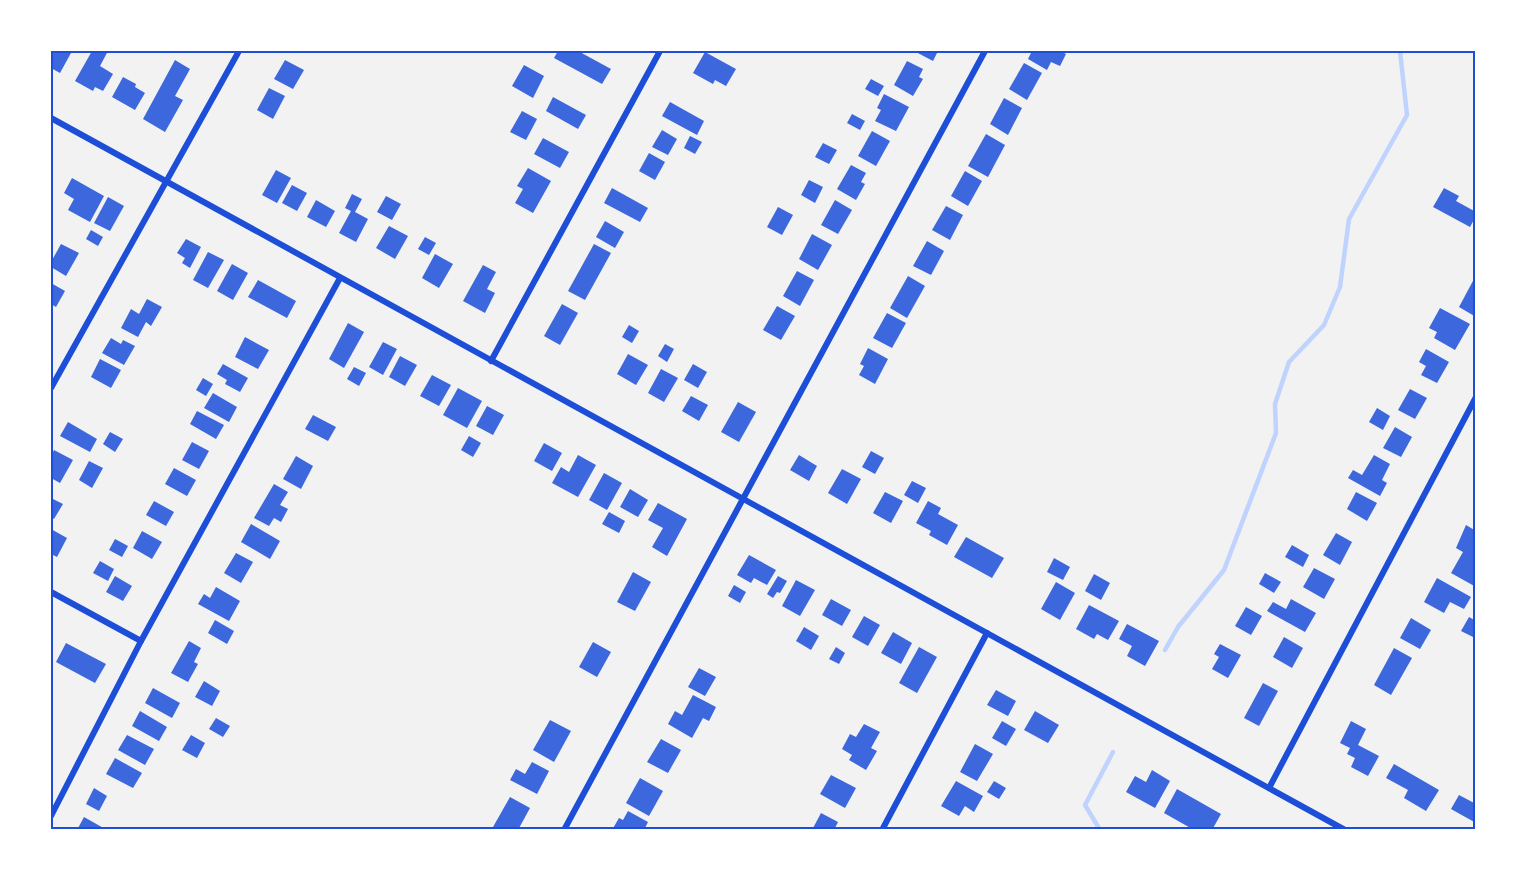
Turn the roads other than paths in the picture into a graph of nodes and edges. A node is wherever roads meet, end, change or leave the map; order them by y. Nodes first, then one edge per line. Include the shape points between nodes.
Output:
1 (239, 51) edge
2 (660, 51) edge
3 (984, 51) edge
4 (51, 118) edge
5 (166, 183) junction
6 (340, 278) junction
7 (491, 361) junction
8 (51, 388) edge
9 (1476, 397) edge
10 (743, 499) junction
11 (51, 592) edge
12 (987, 633) junction
13 (141, 641) junction
14 (1269, 788) junction
15 (51, 816) edge
16 (564, 830) edge
17 (882, 830) edge
18 (1345, 830) edge

1 - 5 street
2 - 7 street
3 - 10 street
4 - 5 street
5 - 6 street
5 - 8 street
6 - 7 street
6 - 13 street
7 - 10 street
9 - 14 street
10 - 12 street
10 - 16 street
11 - 13 street
12 - 14 street
12 - 17 street
13 - 15 street
14 - 18 street

